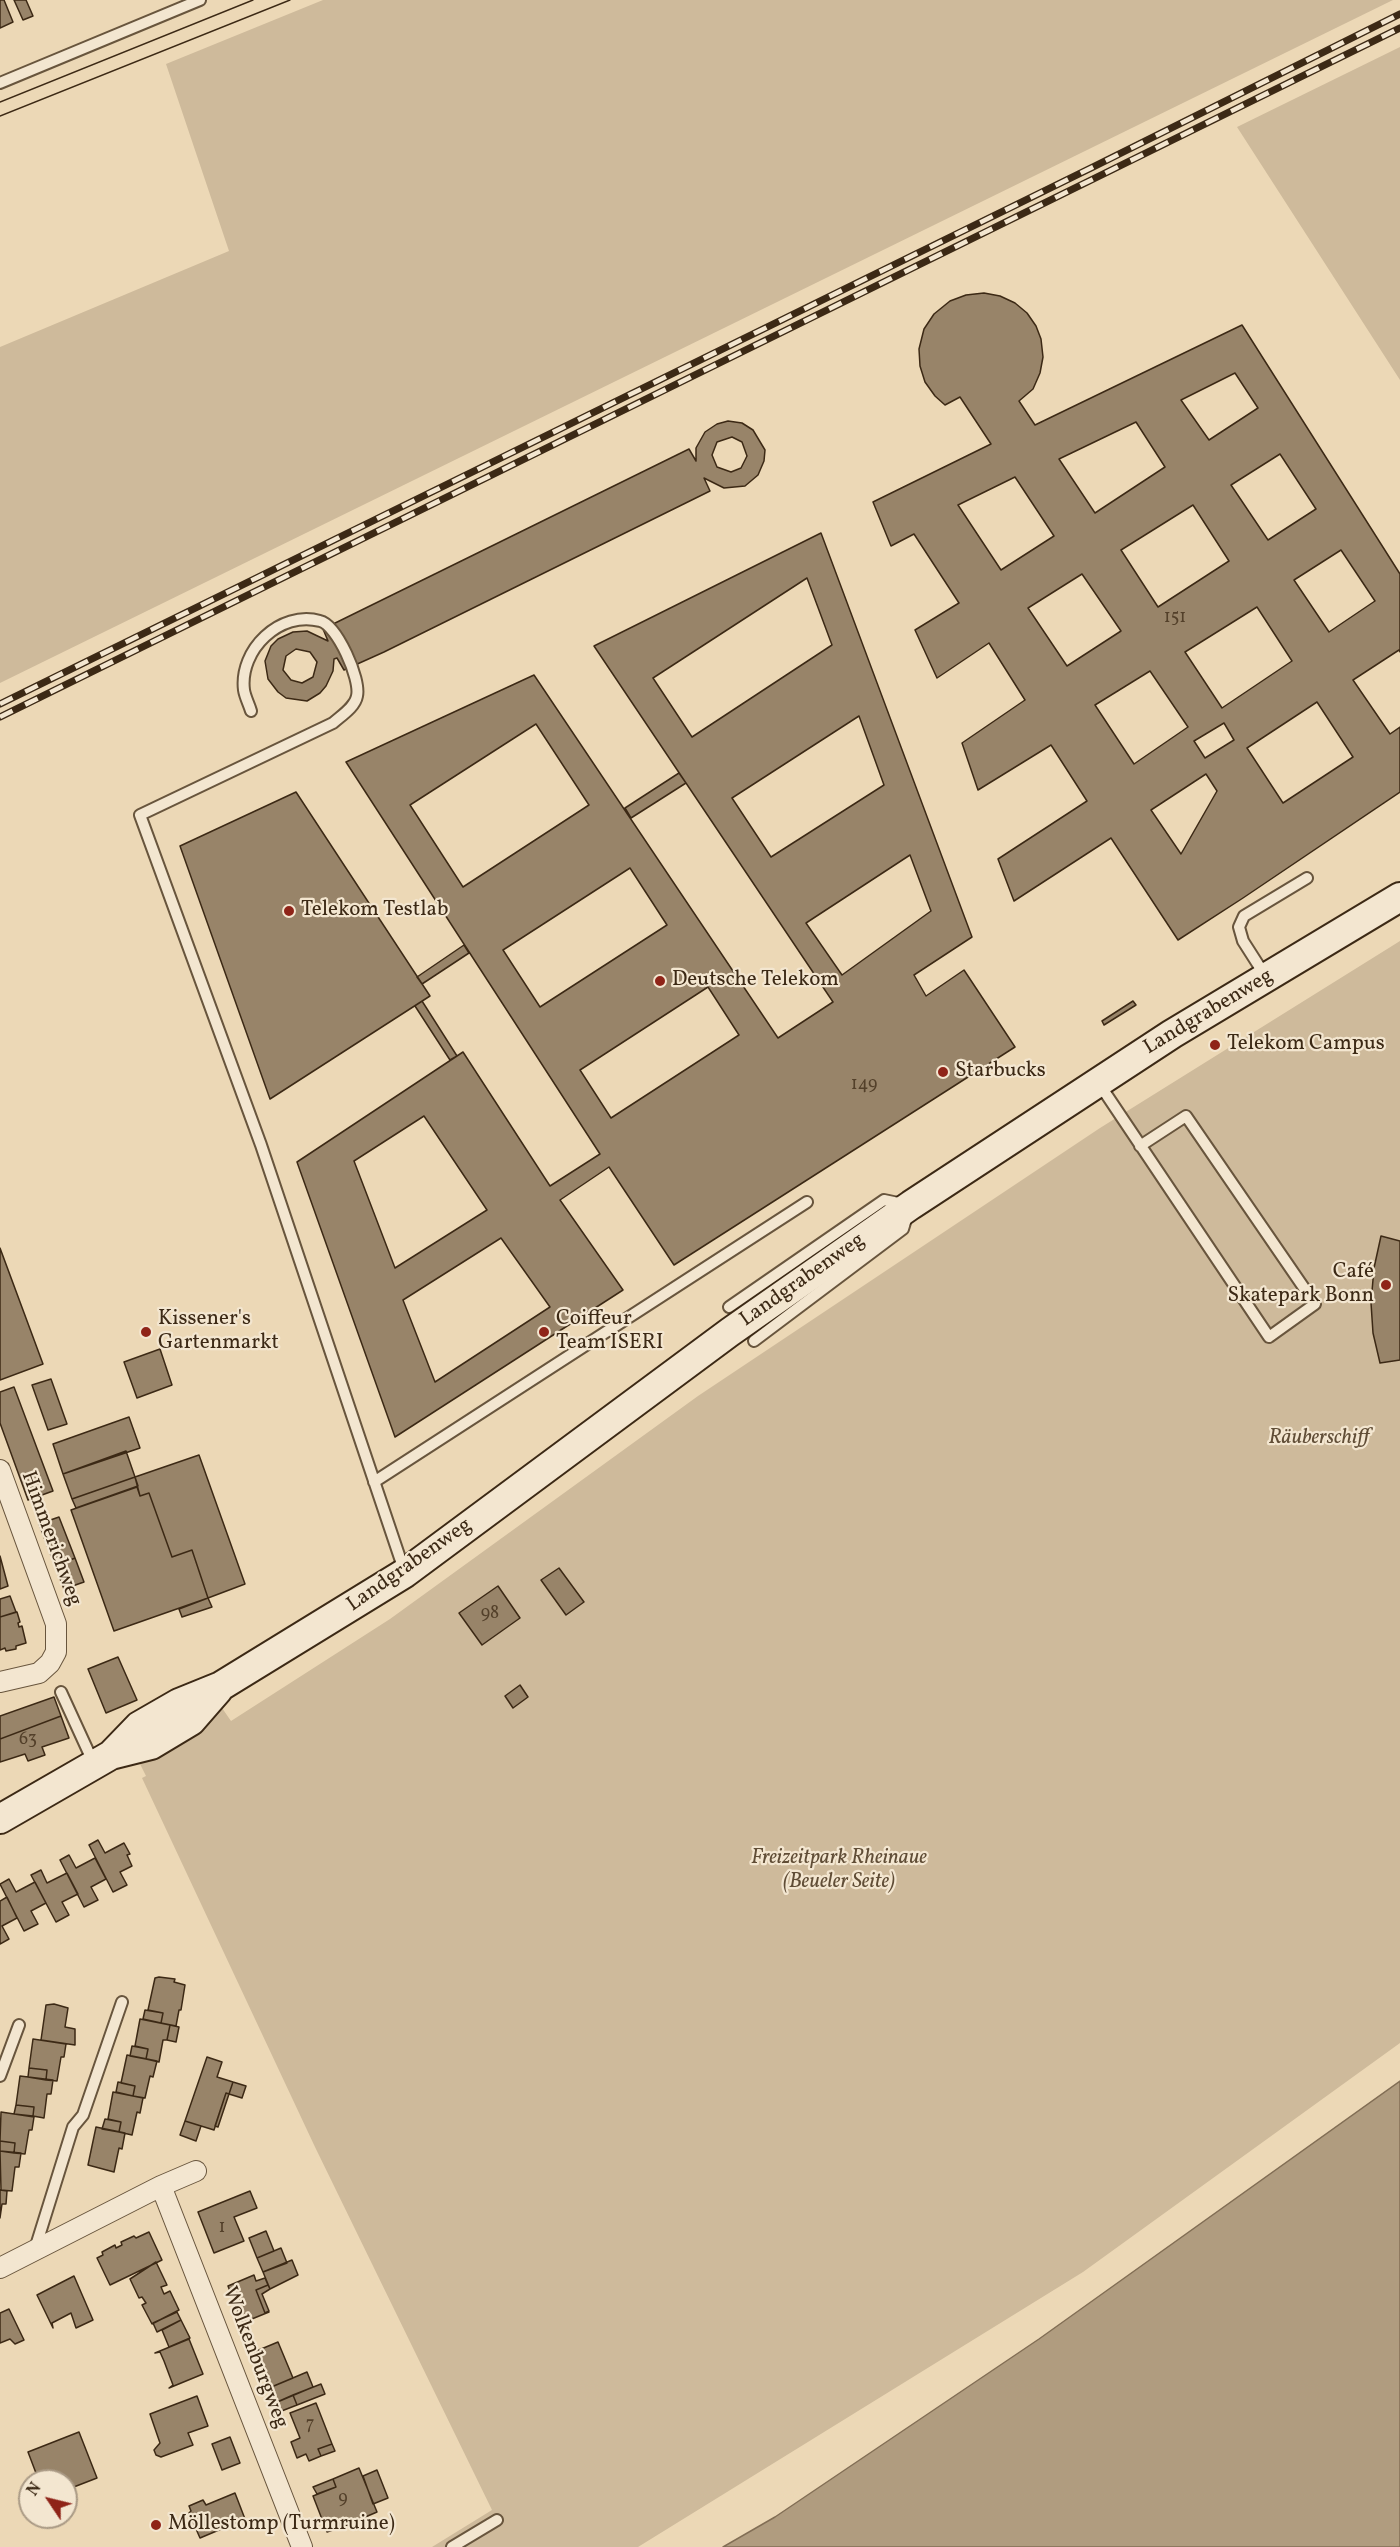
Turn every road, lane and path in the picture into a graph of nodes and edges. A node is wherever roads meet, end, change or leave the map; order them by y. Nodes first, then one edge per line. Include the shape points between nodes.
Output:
1 (200, 0) edge
2 (0, 83) edge
3 (252, 711) dead end
4 (1307, 879) dead end
5 (1400, 897) edge
6 (1267, 978) junction
7 (1098, 1082) junction
8 (1140, 1146) junction
9 (807, 1202) dead end
10 (911, 1205) junction
11 (729, 1307) dead end
12 (754, 1341) dead end
13 (0, 1470) edge
14 (374, 1482) junction
15 (405, 1573) junction
16 (0, 1682) edge
17 (61, 1692) dead end
18 (103, 1760) junction
19 (0, 1819) edge
20 (122, 2002) dead end
21 (19, 2025) dead end
22 (0, 2076) edge
23 (196, 2171) dead end
24 (160, 2186) junction
25 (35, 2250) junction
26 (0, 2268) edge
27 (496, 2520) dead end
28 (302, 2547) edge
29 (452, 2547) edge

1 - 2 lane
3 - 14 lane via 244,691 244,675 258,643 282,624 294,621 321,621 330,626 355,674 357,696 352,706 333,723 140,815 261,1145
4 - 6 lane via 1244,916 1239,927 1243,941
5 - 6 street, Landgrabenweg
6 - 7 street, Landgrabenweg
7 - 8 lane
7 - 10 street, Landgrabenweg
8 - 8 lane via 1269,1337 1315,1304 1186,1116
9 - 14 lane
10 - 11 lane via 884,1200
10 - 12 lane via 903,1229
10 - 15 street, Landgrabenweg via 730,1332
13 - 16 street, Himmerichweg via 56,1624 56,1652 50,1663 39,1673
14 - 15 lane
15 - 18 street, Landgrabenweg via 221,1686 179,1703 139,1726
17 - 18 lane
18 - 19 street, Landgrabenweg
20 - 25 lane via 83,2115 73,2127
21 - 22 lane
23 - 24 street
24 - 25 street
24 - 28 street, Wolkenburgweg
25 - 26 street
27 - 29 lane

